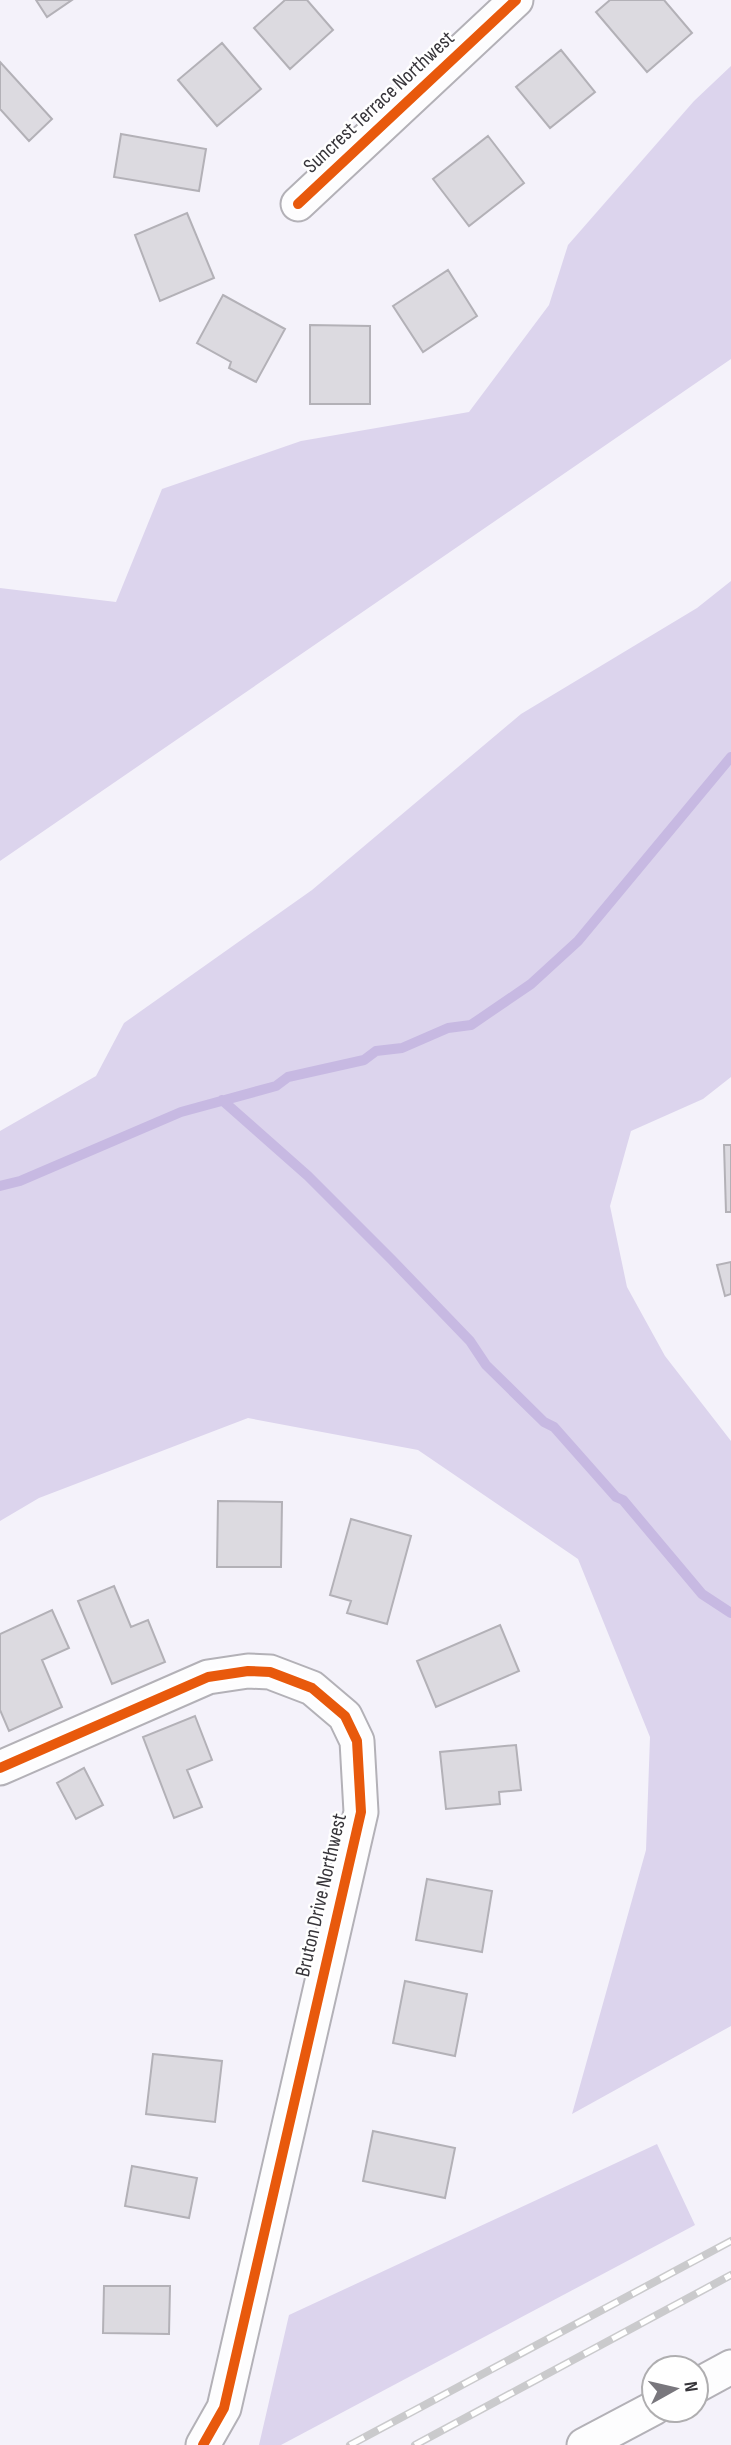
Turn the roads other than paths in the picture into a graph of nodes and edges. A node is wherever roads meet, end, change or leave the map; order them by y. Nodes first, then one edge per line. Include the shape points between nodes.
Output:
1 (516, 0) edge
2 (298, 204) dead end
3 (0, 1768) edge
4 (731, 2367) edge
5 (710, 2378) edge
6 (640, 2415) edge
7 (203, 2445) edge
8 (584, 2445) edge

1 - 2 street, Suncrest Terrace Northwest
3 - 7 street, Bruton Drive Northwest via 208,1677 248,1671 270,1672 312,1688 345,1716 357,1741 360,1812 224,2408
4 - 5 street
6 - 8 street

